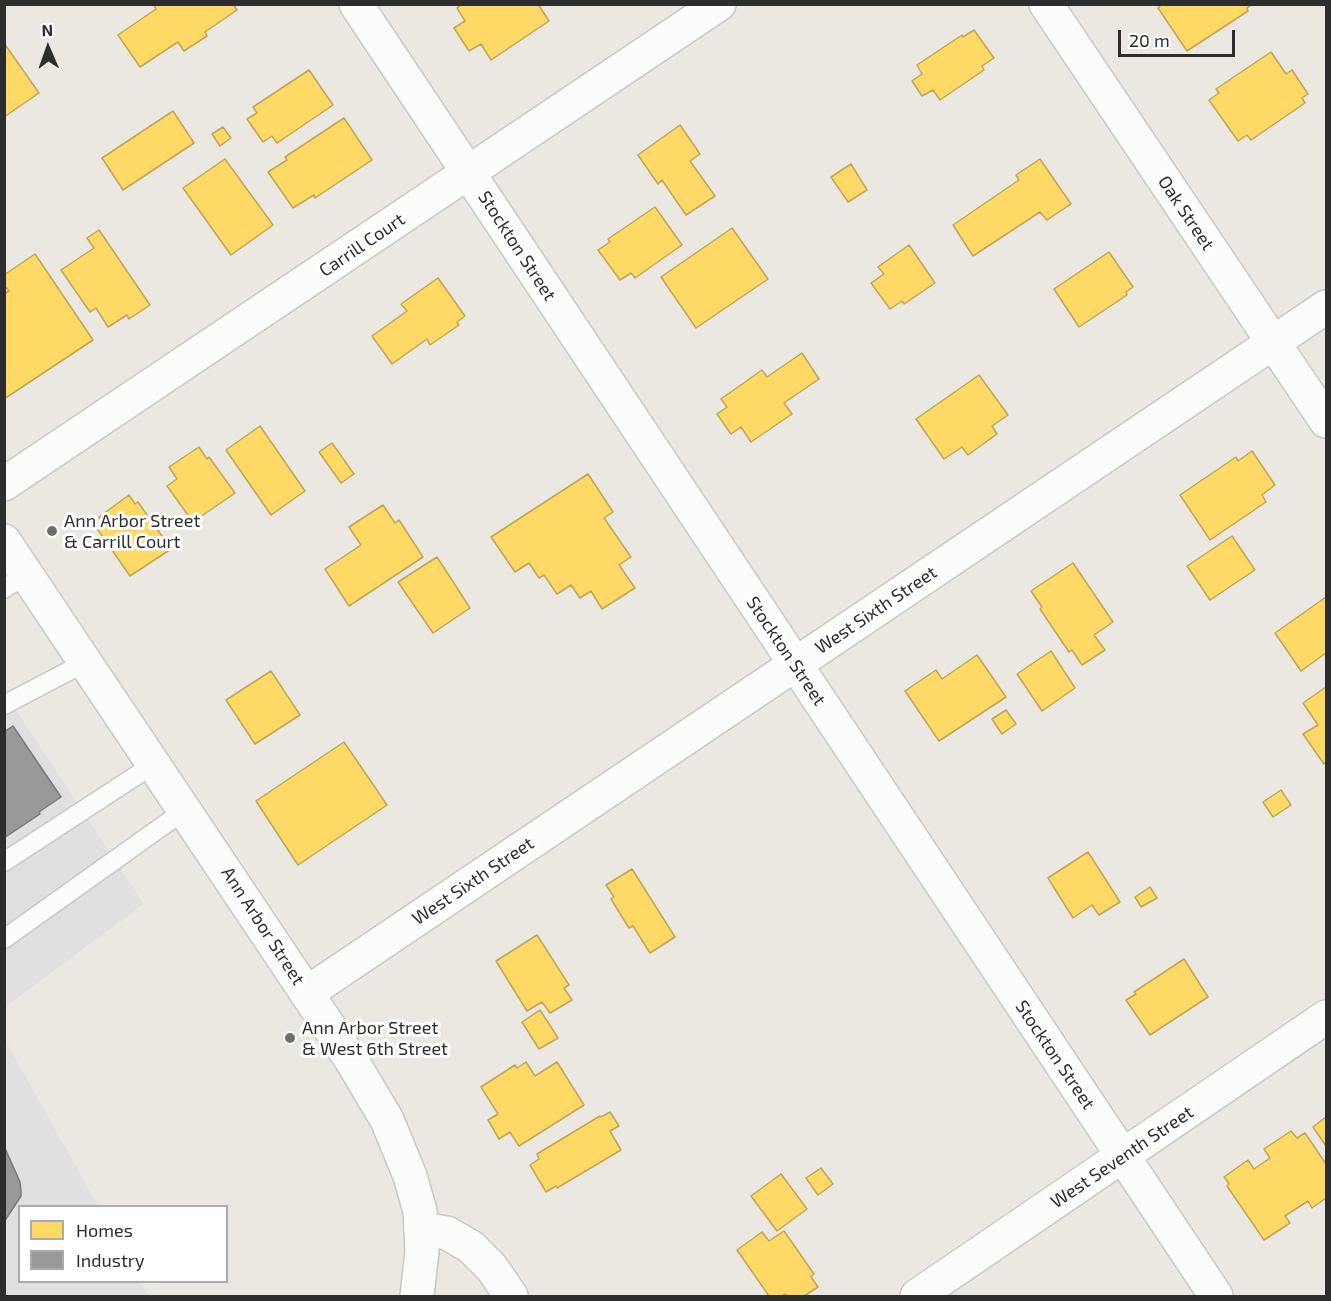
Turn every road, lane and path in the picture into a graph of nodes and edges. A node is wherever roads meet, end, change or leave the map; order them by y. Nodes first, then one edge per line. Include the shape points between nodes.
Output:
1 (356, 4) edge
2 (719, 4) edge
3 (1046, 4) edge
4 (469, 174) junction
5 (1326, 307) edge
6 (1273, 342) junction
7 (1326, 421) edge
8 (4, 484) edge
9 (4, 541) edge
10 (16, 582) edge
11 (86, 662) junction
12 (795, 664) junction
13 (7, 700) edge
14 (154, 764) junction
15 (185, 810) junction
16 (4, 862) edge
17 (4, 939) edge
18 (307, 993) junction
19 (1326, 1017) edge
20 (1122, 1156) junction
21 (421, 1229) junction
22 (417, 1296) edge
23 (511, 1296) edge
24 (917, 1296) edge
25 (1216, 1296) edge

1 - 4 street, Stockton Street
2 - 4 street, Carrill Court
3 - 6 street, Oak Street
4 - 8 street, Carrill Court
4 - 12 street, Stockton Street
5 - 6 street, West Sixth Street
6 - 7 street, Oak Street
6 - 12 street, West Sixth Street
9 - 10 street, Ann Arbor Street
10 - 11 street, Ann Arbor Street
11 - 13 lane
11 - 14 street, Ann Arbor Street
12 - 18 street, West Sixth Street
12 - 20 street, Stockton Street
14 - 15 street, Ann Arbor Street
14 - 16 lane
15 - 17 lane
15 - 18 street, Ann Arbor Street
18 - 21 street, Ann Arbor Street via 396,1137 416,1193
19 - 20 street, West Seventh Street
20 - 24 street, West Seventh Street
20 - 25 street, Stockton Street
21 - 22 street, Ann Arbor Street
21 - 23 street via 447,1233 471,1247

